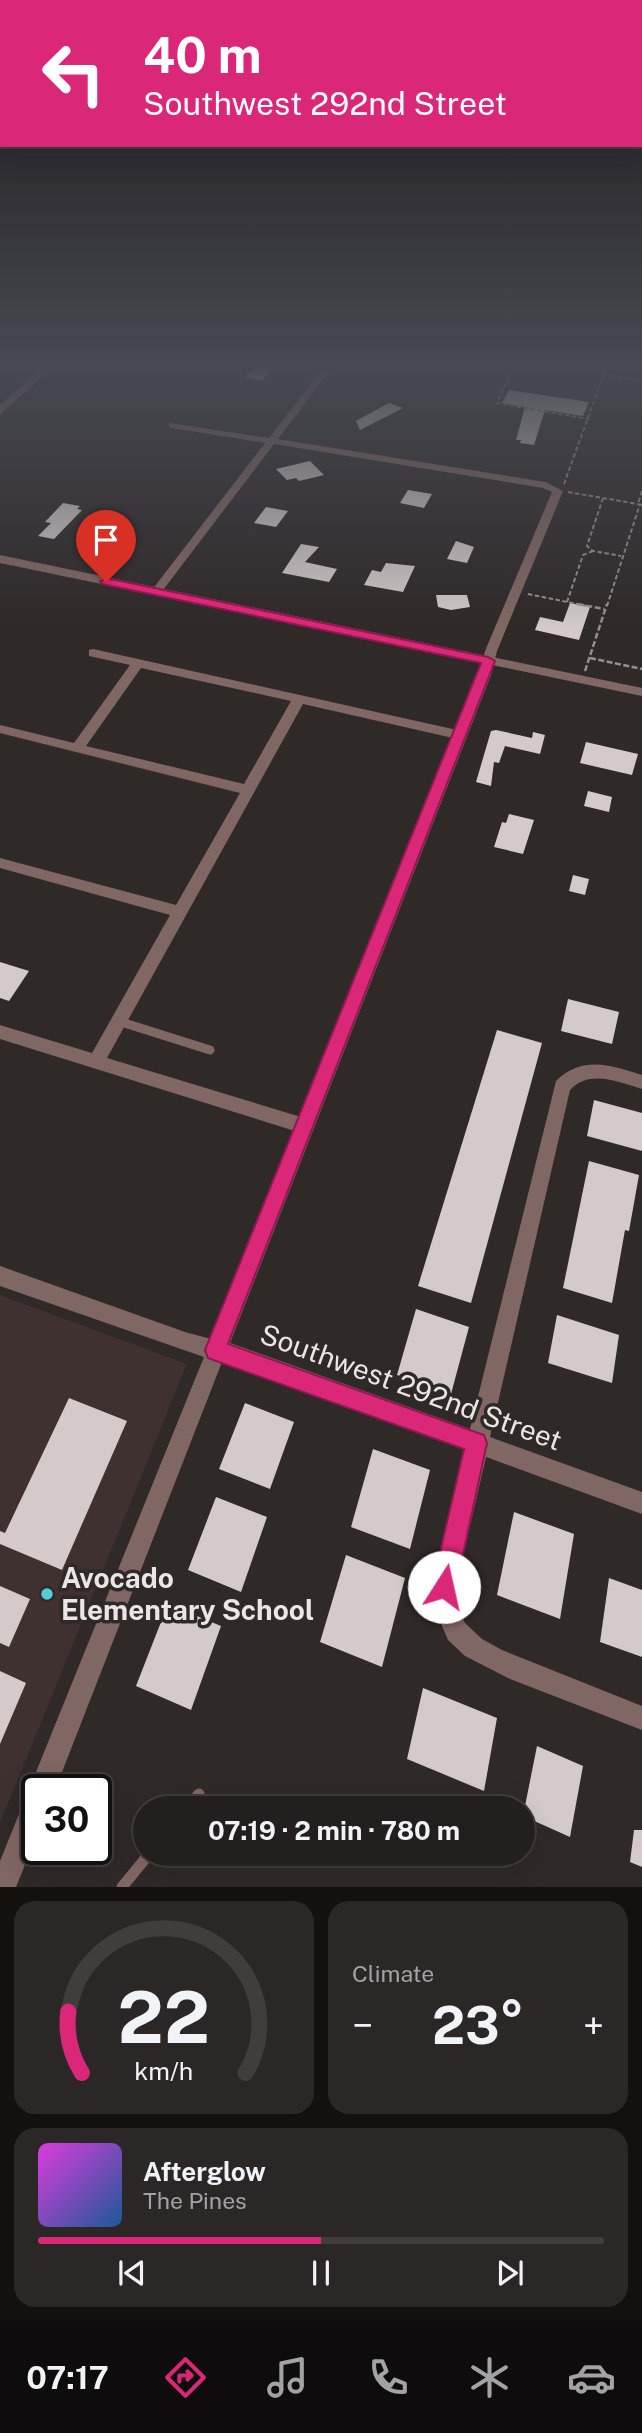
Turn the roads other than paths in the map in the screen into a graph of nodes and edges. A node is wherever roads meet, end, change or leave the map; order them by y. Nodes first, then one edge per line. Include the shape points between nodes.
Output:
1 (266, 452) edge
2 (348, 452) edge
3 (0, 559) edge
4 (156, 592) junction
5 (93, 653) dead end
6 (488, 661) junction
7 (138, 663) junction
8 (642, 692) edge
9 (299, 699) junction
10 (0, 729) edge
11 (461, 736) junction
12 (77, 748) junction
13 (248, 790) junction
14 (0, 863) edge
15 (179, 912) junction
16 (118, 1021) junction
17 (0, 1032) edge
18 (210, 1050) dead end
19 (96, 1062) junction
20 (642, 1082) edge
21 (305, 1126) junction
22 (0, 1276) edge
23 (216, 1350) junction
24 (476, 1443) junction
25 (642, 1503) edge
26 (642, 1718) edge
27 (48, 1774) edge
28 (21, 1842) edge
29 (139, 1866) edge
30 (3, 1887) edge
31 (122, 1887) edge

1 - 4 street
2 - 6 street via 546,485 558,491
3 - 4 street
4 - 6 street
5 - 7 street
6 - 8 street
6 - 11 street
7 - 9 street
7 - 12 street
9 - 11 street
9 - 13 street
10 - 12 street
11 - 21 street
12 - 13 street
13 - 15 street
14 - 15 street
15 - 16 street
16 - 18 lane
16 - 19 street
17 - 19 street
19 - 21 street
20 - 24 street via 589,1069 577,1072 562,1086
21 - 23 street
22 - 23 street, Southwest 292nd Street
23 - 24 street, Southwest 292nd Street
23 - 27 street
24 - 25 street, Southwest 292nd Street
24 - 26 street via 444,1587 453,1624 462,1638 495,1658
28 - 30 street
29 - 31 lane

